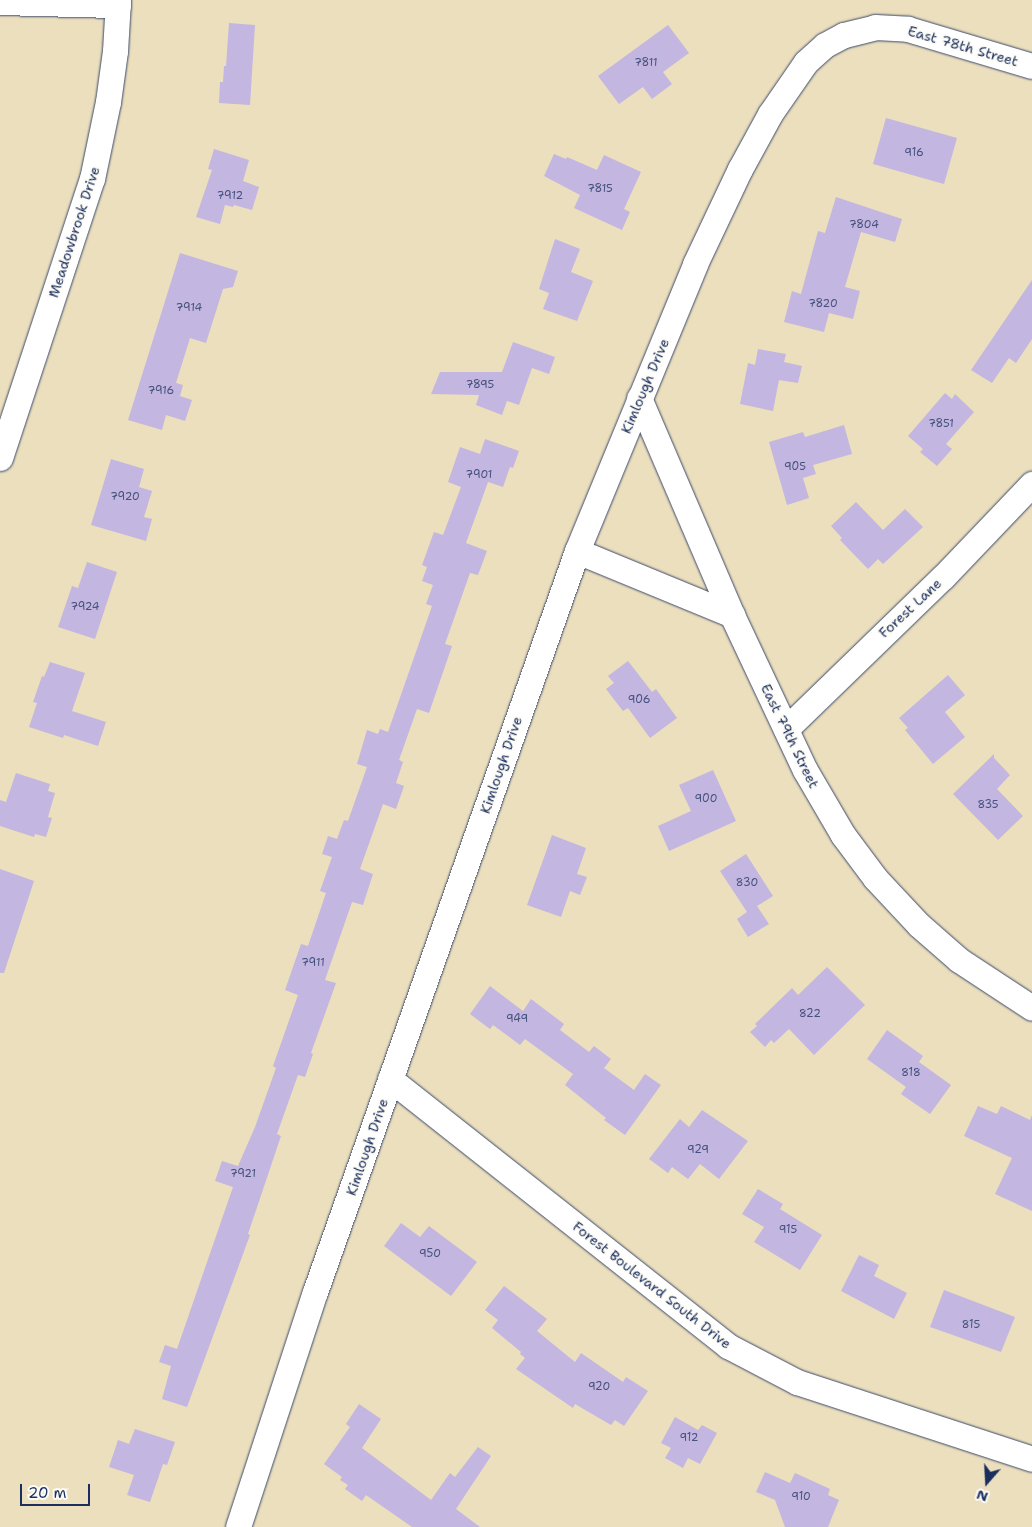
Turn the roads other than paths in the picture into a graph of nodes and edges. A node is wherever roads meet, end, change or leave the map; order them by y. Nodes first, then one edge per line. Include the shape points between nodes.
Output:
1 (0, 2) edge
2 (118, 3) edge
3 (836, 39) joint
4 (1032, 66) edge
5 (639, 398) junction
6 (0, 458) edge
7 (1032, 484) edge
8 (577, 551) junction
9 (732, 615) junction
10 (786, 729) junction
11 (1032, 1008) edge
12 (390, 1079) junction
13 (1032, 1459) edge
14 (238, 1527) edge

1 - 2 street
2 - 6 street, Meadowbrook Drive via 108,102 92,178
3 - 4 street, East 78th Street via 875,27 908,29
3 - 5 street, Kimlough Drive via 817,51 770,114 698,258
5 - 8 street, Kimlough Drive
5 - 9 street, East 79th Street
7 - 10 street, Forest Lane via 943,577
8 - 9 street
8 - 12 street, Kimlough Drive
9 - 10 street, East 79th Street
10 - 11 street, East 79th Street via 805,770 843,835 896,902 960,960
12 - 13 street, Forest Boulevard South Drive via 728,1346 792,1380
12 - 14 street, Kimlough Drive via 315,1292

